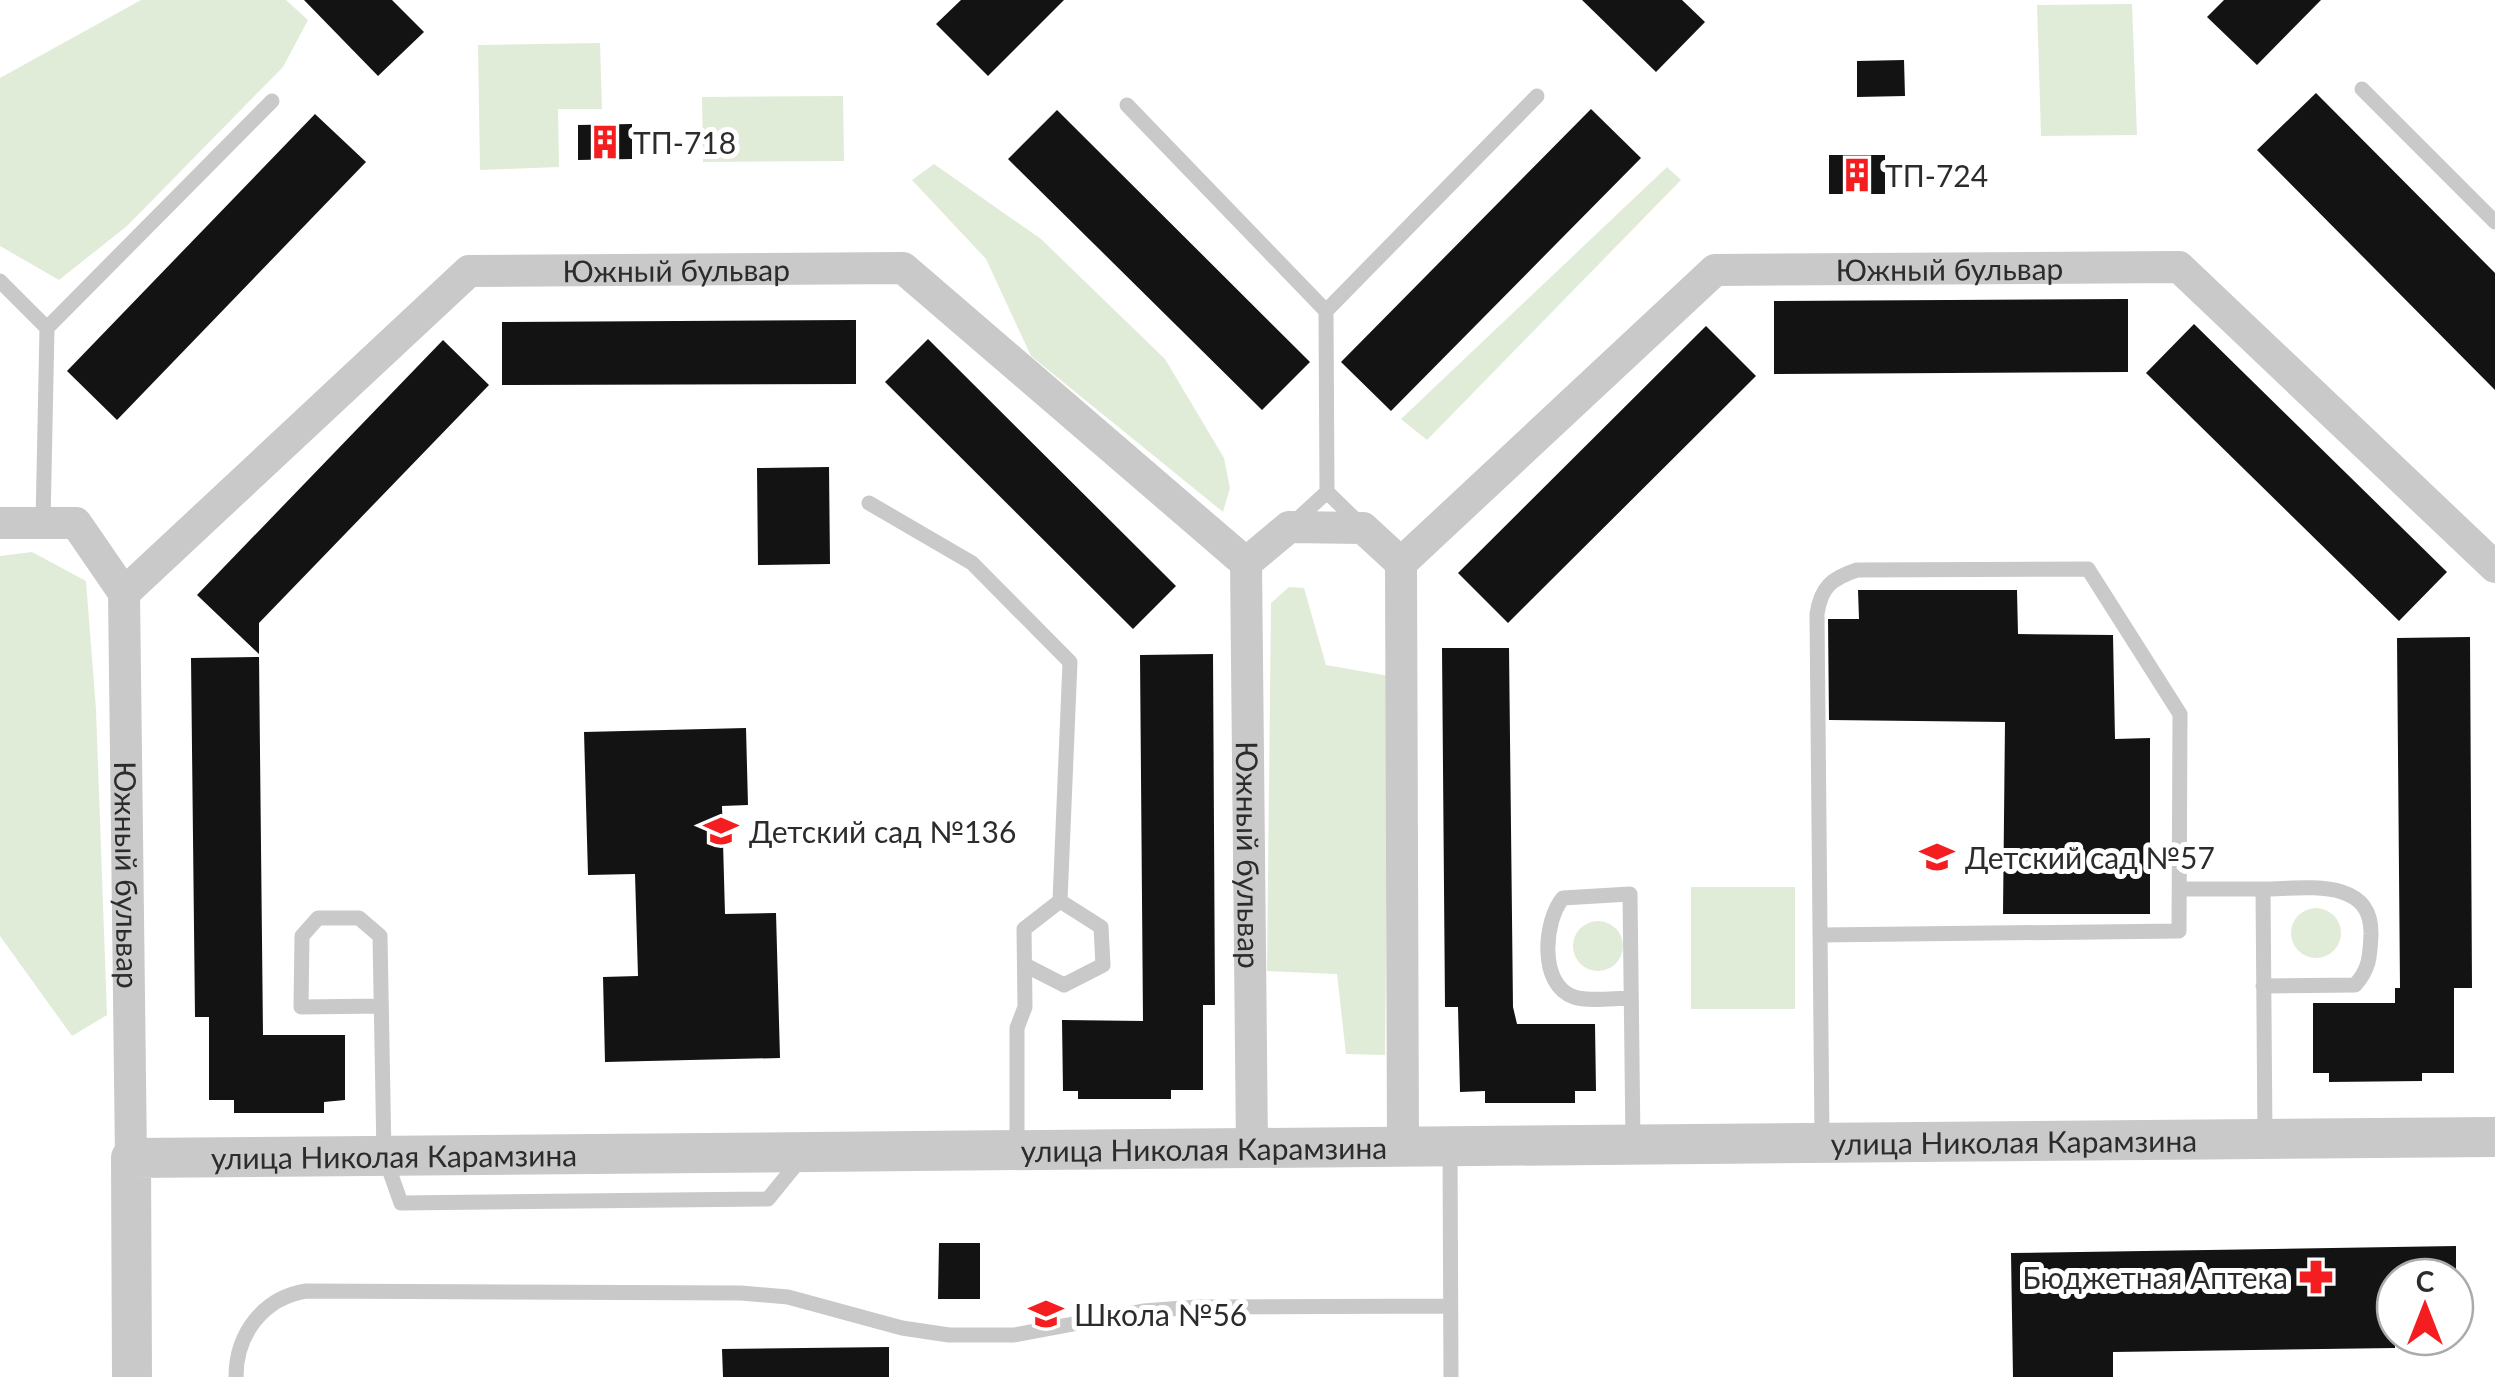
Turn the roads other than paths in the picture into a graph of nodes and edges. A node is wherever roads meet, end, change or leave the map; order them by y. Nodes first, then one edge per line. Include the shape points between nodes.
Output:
1 (2362, 89) dead end
2 (1537, 96) dead end
3 (272, 101) dead end
4 (1127, 105) dead end
5 (2495, 222) edge
6 (0, 280) edge
7 (1326, 311) junction
8 (48, 328) junction
9 (1327, 492) junction
10 (869, 503) dead end
11 (0, 523) edge
12 (43, 523) junction
13 (1288, 527) junction
14 (1364, 528) junction
15 (1246, 562) junction
16 (1402, 562) junction
17 (2495, 567) edge
18 (124, 593) junction
19 (2180, 889) junction
20 (2264, 889) junction
21 (1060, 901) junction
22 (1820, 934) junction
23 (1025, 965) junction
24 (2263, 986) junction
25 (1631, 998) junction
26 (381, 1006) junction
27 (2495, 1137) edge
28 (2265, 1139) junction
29 (1822, 1143) junction
30 (1633, 1146) junction
31 (1252, 1148) junction
32 (1403, 1148) junction
33 (1450, 1148) junction
34 (1017, 1149) junction
35 (384, 1156) junction
36 (131, 1158) junction
37 (1450, 1306) junction
38 (132, 1377) edge
39 (236, 1377) edge
40 (1451, 1377) edge

1 - 5 lane
2 - 7 lane
3 - 8 lane
4 - 7 lane
6 - 8 lane
7 - 9 lane
8 - 12 lane
9 - 13 lane
9 - 14 lane
10 - 21 lane via 972,562 1070,662
11 - 12 street
12 - 18 street via 76,523
13 - 14 street
13 - 15 street
14 - 16 street
15 - 18 street, Южный бульвар via 903,268 469,271
15 - 31 street, Южный бульвар
16 - 17 street, Южный бульвар via 1715,270 2180,267
16 - 32 street
18 - 36 street, Южный бульвар
19 - 20 lane
19 - 22 lane via 2180,931
19 - 22 lane via 2180,714 2088,569 1857,570 1826,584 1817,614
20 - 24 lane
20 - 24 lane via 2338,889 2356,895 2371,922 2370,959 2354,985
21 - 23 lane via 1024,929
21 - 23 lane via 1101,927 1103,965 1064,985
22 - 29 lane
23 - 34 lane via 1025,1007 1016,1028
24 - 28 lane
25 - 25 lane via 1630,894 1564,898 1549,926 1560,988 1573,997
25 - 30 lane
26 - 26 lane via 380,936 360,918 318,918 302,936 301,1007
26 - 35 lane
27 - 28 street, улица Николая Карамзина
28 - 29 street, улица Николая Карамзина
29 - 30 street, улица Николая Карамзина
30 - 33 street, улица Николая Карамзина
31 - 32 street, улица Николая Карамзина
31 - 34 street, улица Николая Карамзина
32 - 33 street, улица Николая Карамзина
33 - 37 lane
34 - 35 street, улица Николая Карамзина
35 - 36 street, улица Николая Карамзина
36 - 38 street
37 - 39 lane via 1197,1306 1014,1335 948,1335 788,1297 741,1293 306,1291 278,1298 253,1323 238,1352
37 - 40 lane

